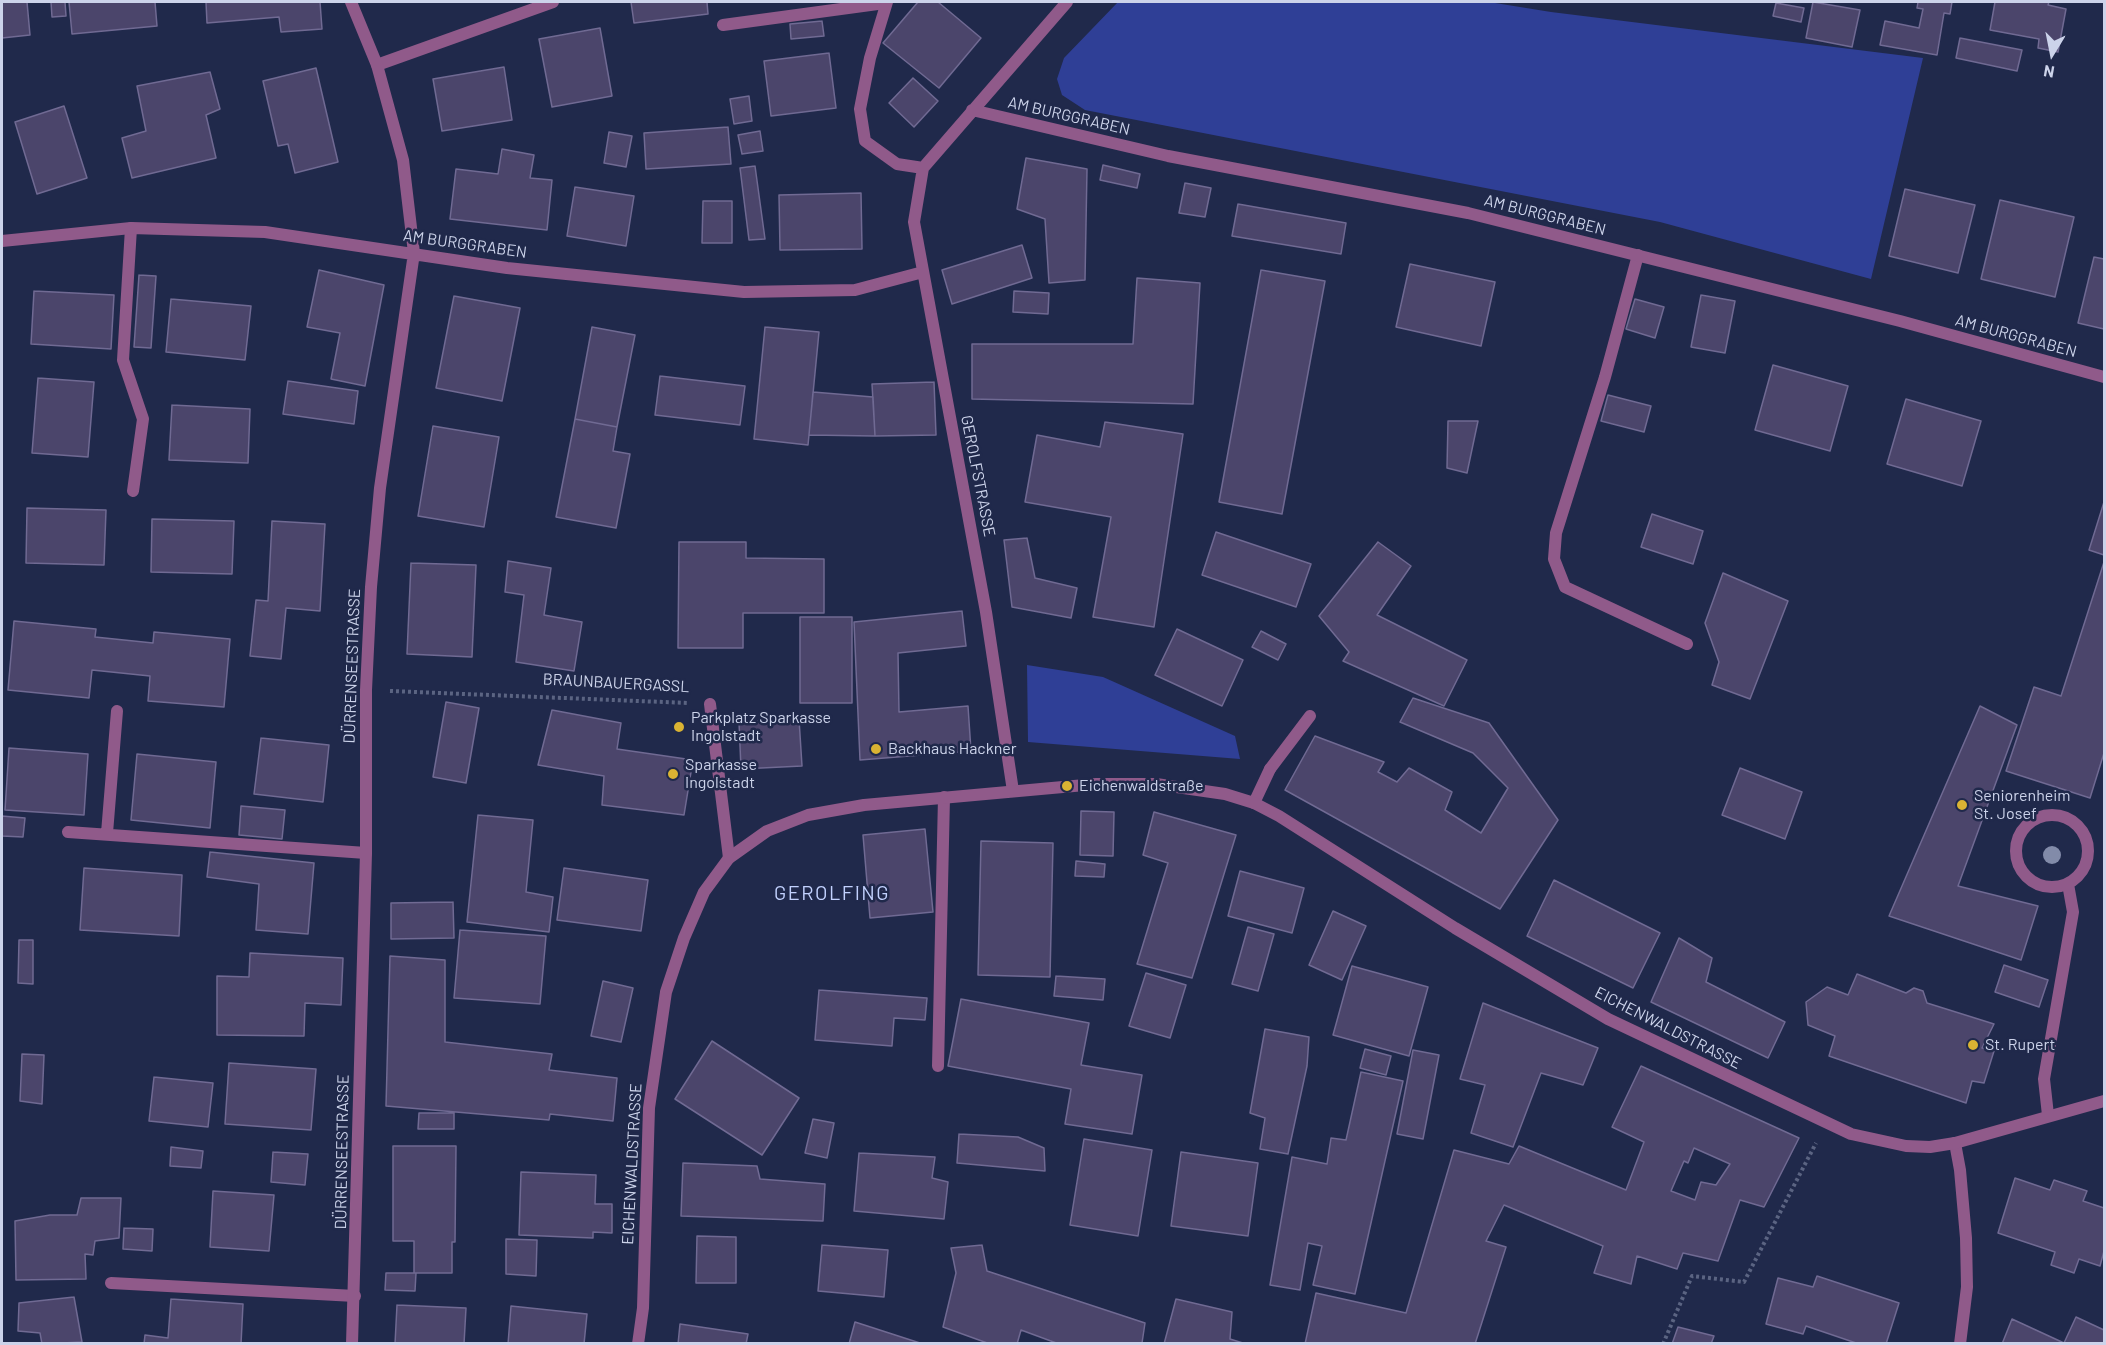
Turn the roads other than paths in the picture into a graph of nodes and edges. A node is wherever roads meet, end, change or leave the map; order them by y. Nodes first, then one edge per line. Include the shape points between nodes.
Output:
1 (351, 2) edge
2 (553, 2) edge
3 (886, 2) edge
4 (1067, 2) edge
5 (723, 25) dead end
6 (377, 65) junction
7 (972, 110) junction
8 (923, 168) junction
9 (131, 228) junction
10 (2, 241) edge
11 (414, 253) junction
12 (1638, 255) junction
13 (923, 272) junction
14 (2104, 378) edge
15 (133, 491) dead end
16 (1687, 644) dead end
17 (710, 704) road end
18 (117, 711) dead end
19 (1310, 716) dead end
20 (1013, 791) junction
21 (944, 797) junction
22 (1254, 803) junction
23 (69, 832) dead end
24 (107, 833) junction
25 (366, 853) junction
26 (729, 858) junction
27 (2068, 884) junction
28 (938, 1066) dead end
29 (2104, 1101) edge
30 (2048, 1115) junction
31 (1955, 1143) junction
32 (111, 1283) dead end
33 (355, 1296) junction
34 (352, 1344) edge
35 (638, 1344) edge
36 (1960, 1344) edge

1 - 6 street, DÜRRENSEESTRASSE
2 - 6 street
3 - 5 street
3 - 8 street via 860,109 865,141 897,164
4 - 7 street
6 - 11 street, DÜRRENSEESTRASSE via 403,160
7 - 8 street
7 - 12 street, AM BURGGRABEN via 1168,156 1468,213
8 - 13 street, GEROLFSTRASSE via 914,222
9 - 10 street, AM BURGGRABEN
9 - 11 street, AM BURGGRABEN via 265,232
9 - 15 street via 123,360 143,419
11 - 13 street, AM BURGGRABEN via 507,268 744,292 855,290
11 - 25 street, DÜRRENSEESTRASSE via 380,488 371,587 366,690
12 - 14 street, AM BURGGRABEN via 1900,321
12 - 16 street via 1556,533 1554,559 1565,587
13 - 20 street, GEROLFSTRASSE via 986,612
17 - 26 street, BRAUNBAUERGASSL
18 - 24 street
19 - 22 street via 1270,769
20 - 21 street, EICHENWALDSTRASSE
20 - 22 street, EICHENWALDSTRASSE via 1096,783 1146,784 1203,790
21 - 26 street, EICHENWALDSTRASSE via 808,815 767,831
21 - 28 street
22 - 31 street, EICHENWALDSTRASSE via 1608,1019 1851,1134 1906,1146
23 - 24 street
24 - 25 street
25 - 33 street, DÜRRENSEESTRASSE
26 - 35 street, EICHENWALDSTRASSE via 704,892 666,992 649,1108 643,1308
27 - 27 street via 2049,888 2038,885 2021,871 2016,860 2018,838 2032,820 2056,815 2068,819 2085,836 2087,861 2082,872
27 - 30 street via 2073,912 2044,1079
29 - 30 street, EICHENWALDSTRASSE
30 - 31 street, EICHENWALDSTRASSE
31 - 36 street via 1966,1238 1967,1287
32 - 33 street
33 - 34 street, DÜRRENSEESTRASSE

